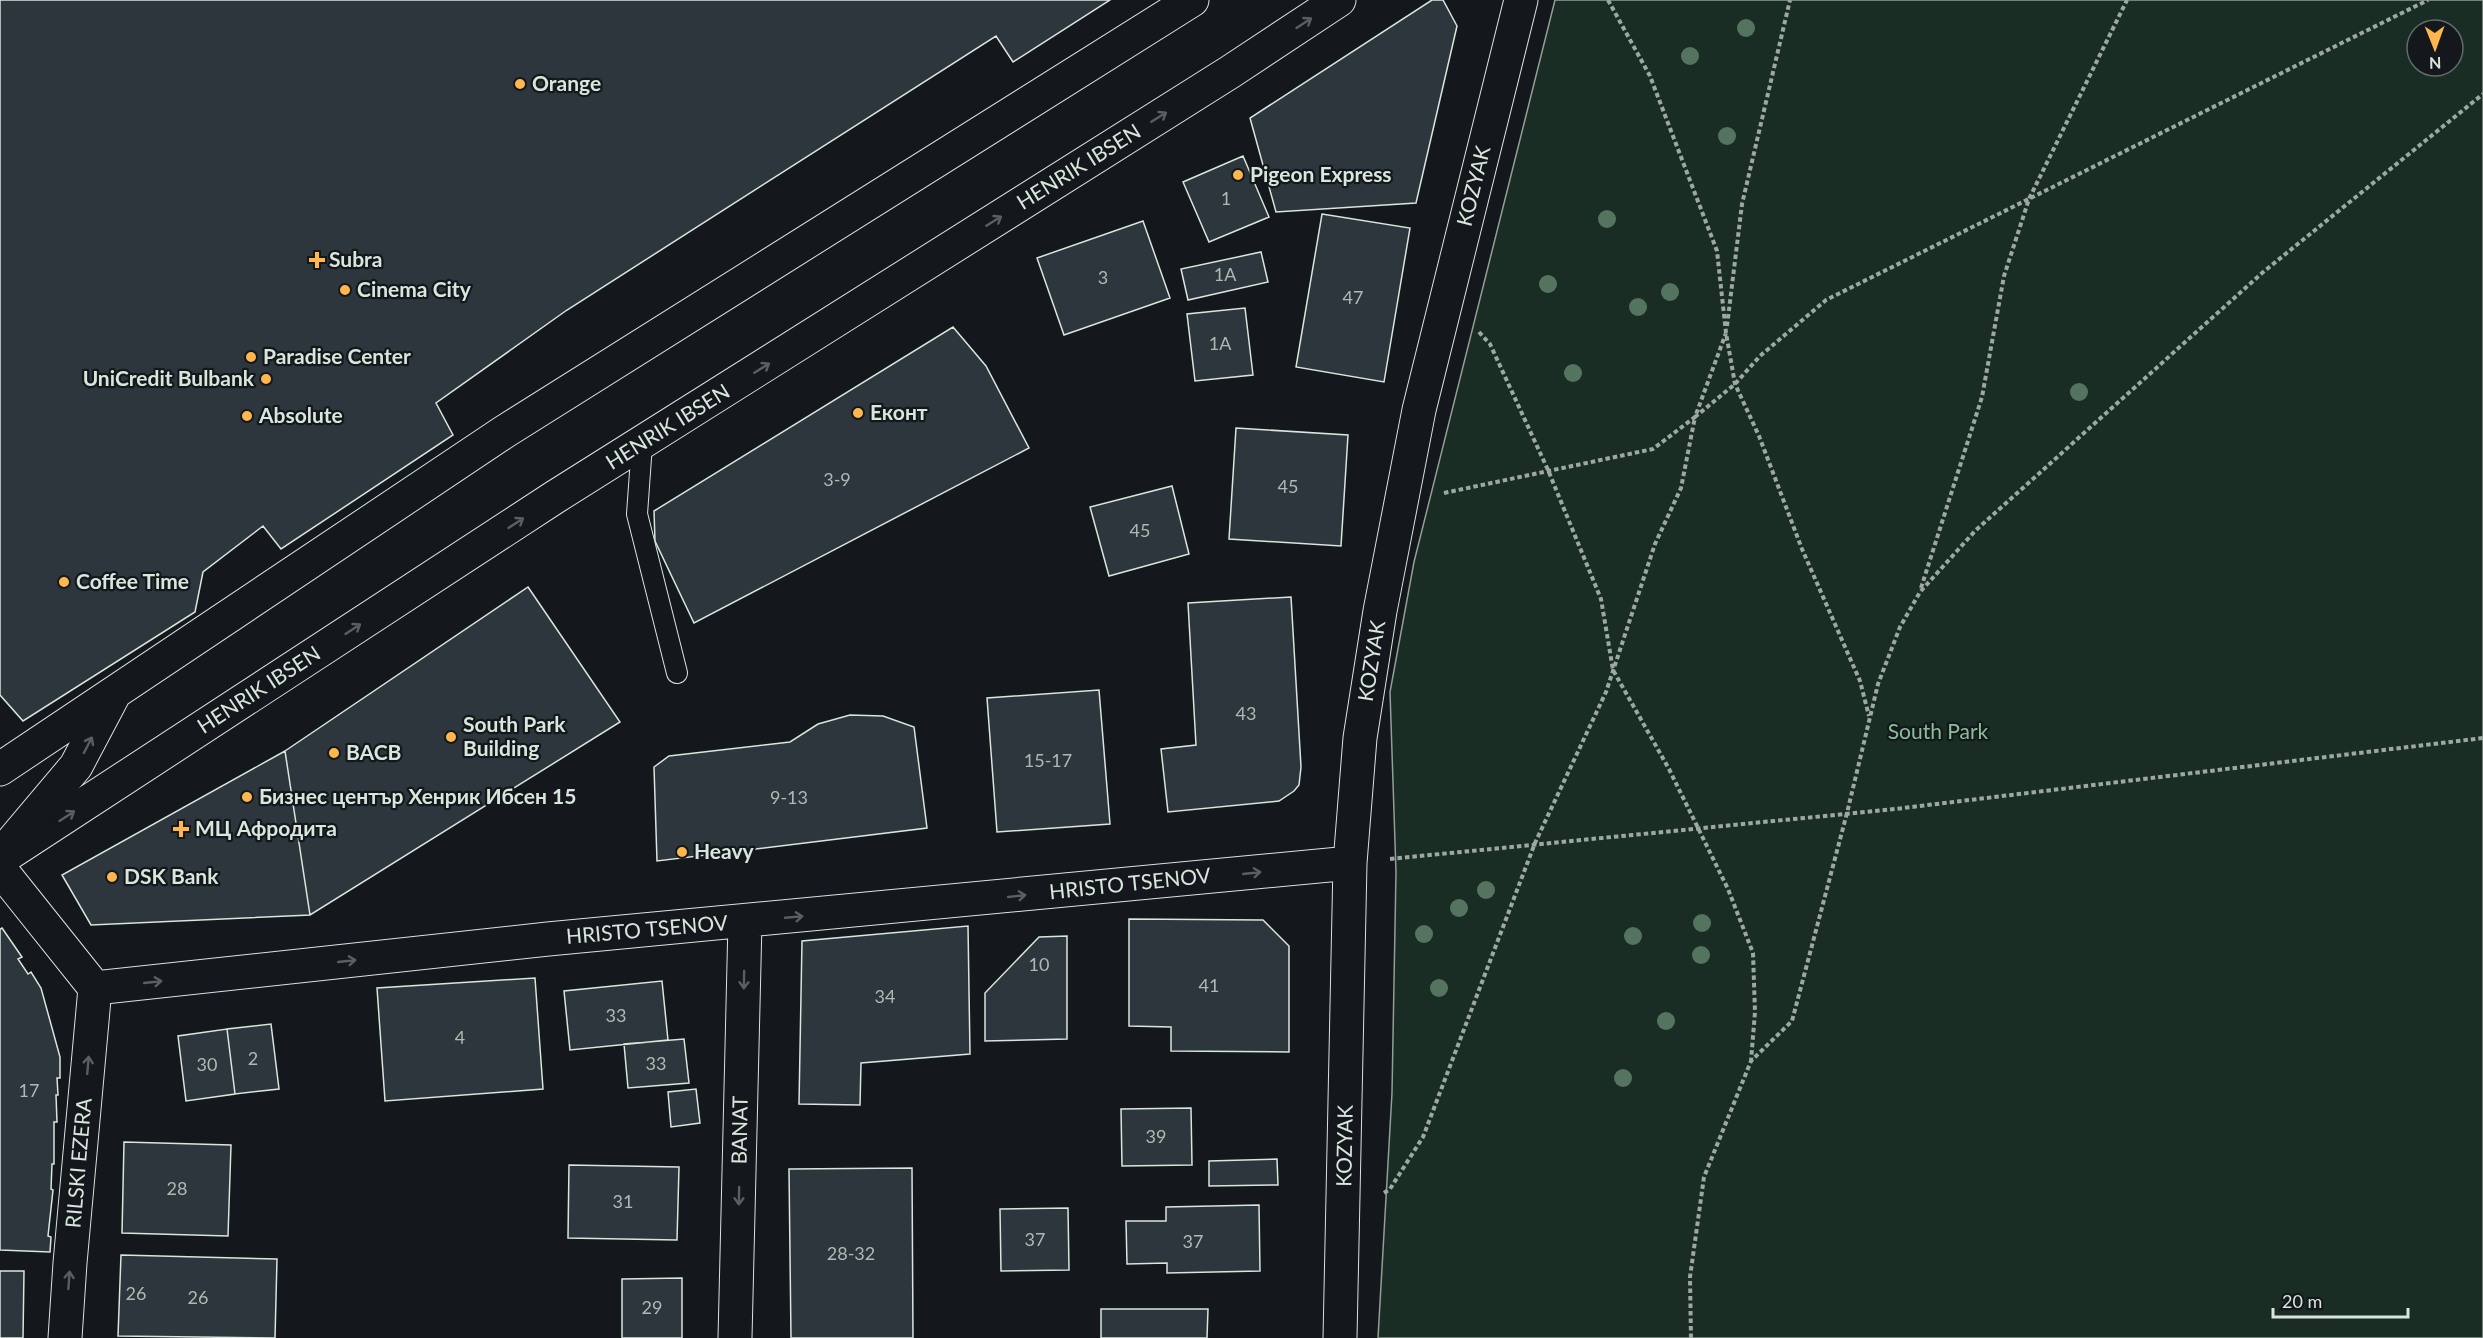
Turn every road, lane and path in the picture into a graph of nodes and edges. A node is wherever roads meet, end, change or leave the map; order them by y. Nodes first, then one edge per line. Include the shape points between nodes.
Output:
1 (1192, 0) edge
2 (1339, 0) edge
3 (1521, 0) edge
4 (1608, 0) edge
5 (1790, 0) edge
6 (2127, 0) edge
7 (2428, 0) edge
8 (2483, 94) edge
9 (2029, 199) junction
10 (1447, 297) junction
11 (1726, 333) junction
12 (1736, 384) junction
13 (1695, 417) junction
14 (642, 444) junction
15 (1548, 470) junction
16 (1401, 502) junction
17 (1920, 592) junction
18 (1613, 670) junction
19 (677, 673) dead end
20 (114, 693) junction
21 (1870, 718) junction
22 (2483, 738) edge
23 (0, 769) edge
24 (1847, 813) junction
25 (1698, 828) junction
26 (1535, 843) junction
27 (0, 858) edge
28 (1350, 863) junction
29 (0, 869) edge
30 (745, 921) junction
31 (95, 988) junction
32 (1751, 1061) junction
33 (1344, 1223) junction
34 (65, 1338) edge
35 (735, 1338) edge
36 (1340, 1338) edge
37 (1691, 1338) edge

1 - 20 street, HENRIK IBSEN via 504,432
14 -> 2 street, HENRIK IBSEN
3 - 10 street, KOZYAK
4 - 11 path via 1650,76 1717,251
5 - 11 path via 1742,204
6 - 9 path
7 - 9 path
8 - 17 path via 2262,273 1975,531
9 - 12 path via 1826,300 1760,356
9 - 17 path via 2004,276 1982,397
10 - 15 path via 1490,344
10 - 16 street, KOZYAK
11 - 12 path
11 - 13 path
12 - 13 path
12 - 21 path via 1860,681
13 - 15 path via 1653,449
13 - 18 path via 1681,488 1655,544
14 - 19 lane via 637,514
27 -> 14 street, HENRIK IBSEN
15 - 16 path
15 - 18 path via 1601,599
16 - 28 street, KOZYAK via 1360,738
17 - 21 path via 1900,627 1878,684
18 - 25 path
18 - 26 path
20 - 23 street, HENRIK IBSEN
27 -> 20 street, HENRIK IBSEN via 76,766
21 - 24 path
22 - 24 path
24 - 25 path
24 - 32 path via 1792,1021
25 - 26 path
25 - 32 path via 1753,953 1755,1012
26 - 28 path
26 - 33 path via 1423,1137 1390,1189
30 -> 28 street, HRISTO TSENOV
28 - 33 street, KOZYAK
29 - 31 street
31 -> 30 street, HRISTO TSENOV
30 -> 35 street, BANAT
34 -> 31 street, RILSKI EZERA
32 - 37 path via 1704,1177 1690,1276
33 - 36 street, KOZYAK

